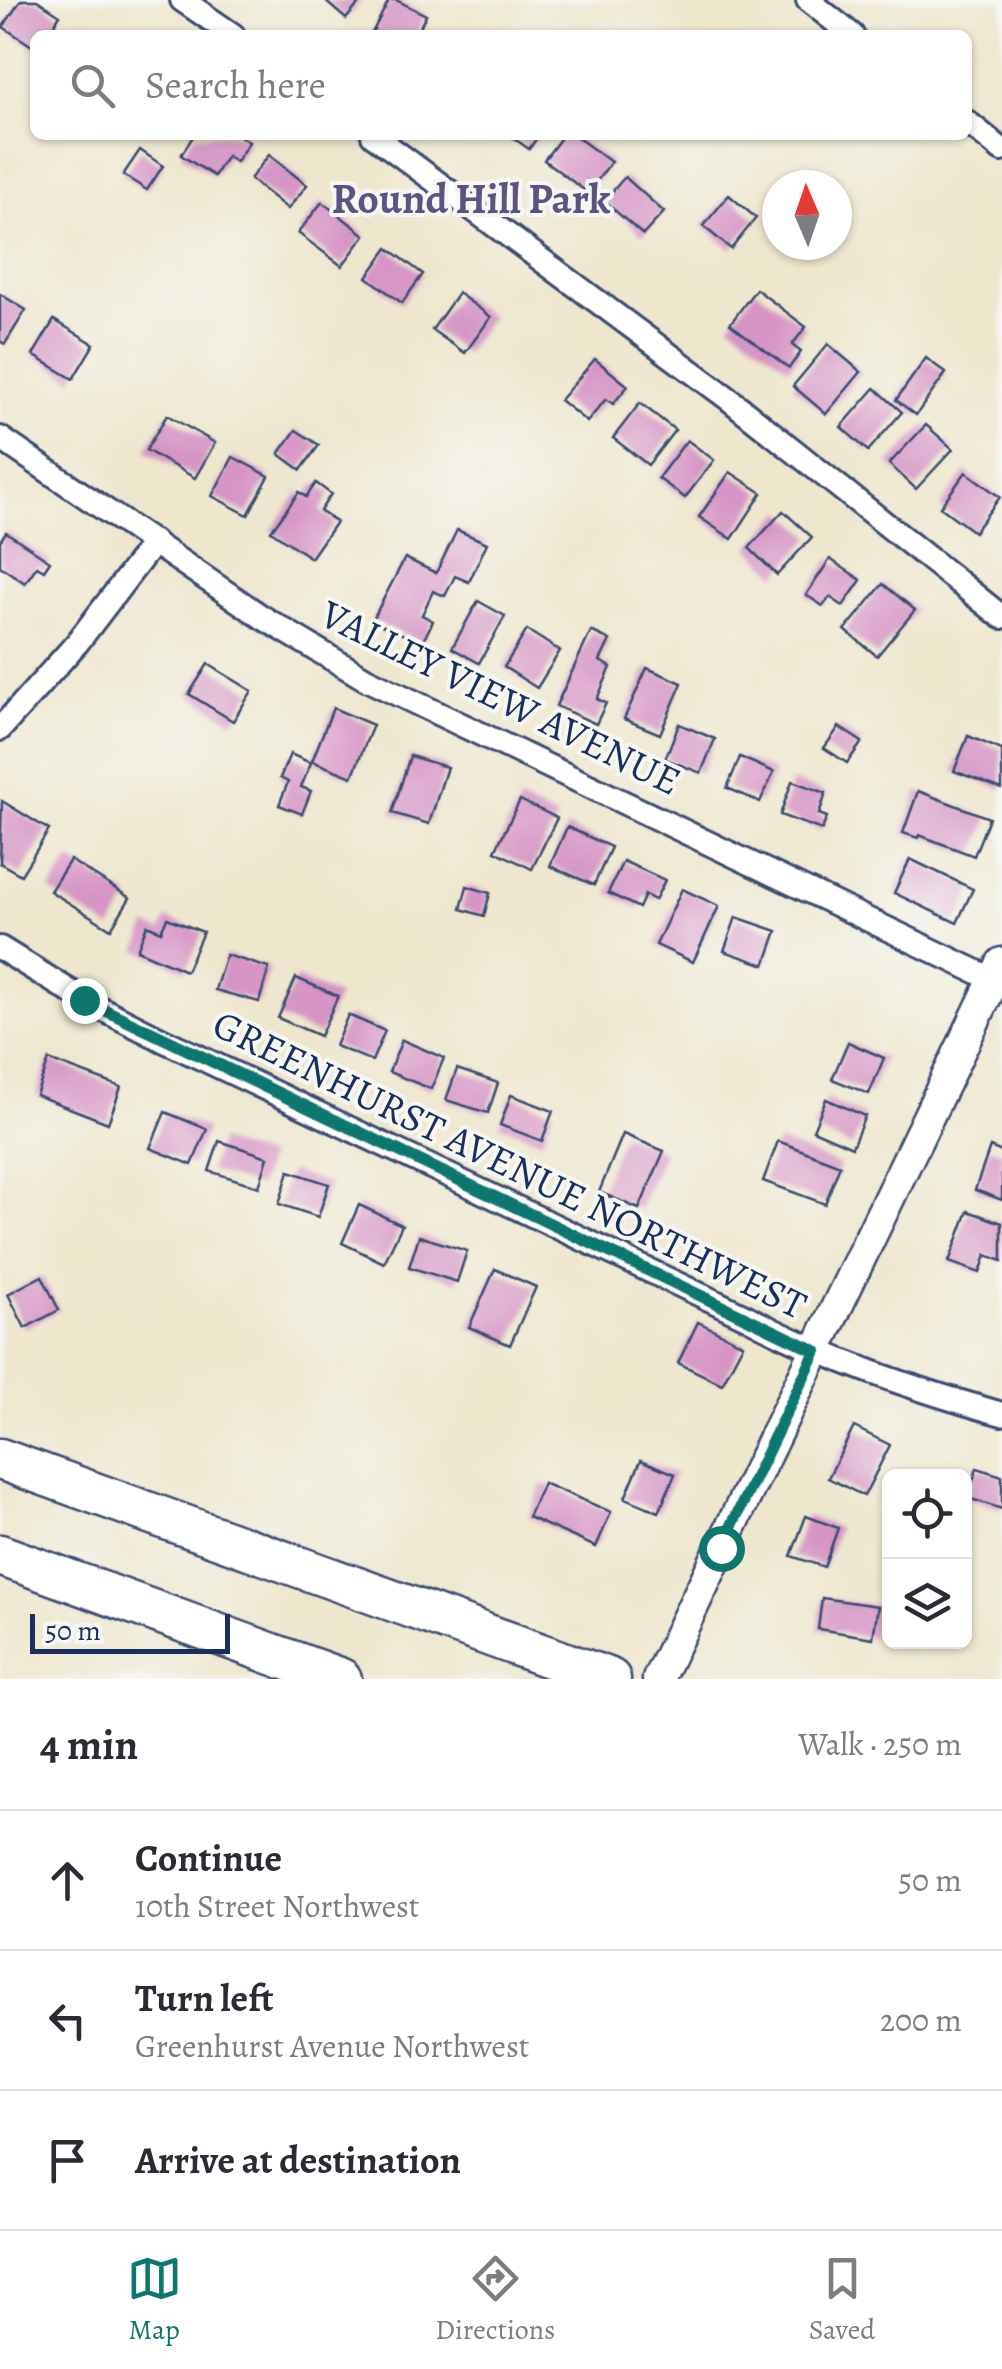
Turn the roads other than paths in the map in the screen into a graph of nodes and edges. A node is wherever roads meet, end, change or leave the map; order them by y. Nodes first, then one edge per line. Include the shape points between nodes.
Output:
1 (182, 0) edge
2 (808, 0) edge
3 (227, 30) edge
4 (846, 30) edge
5 (972, 126) edge
6 (379, 140) edge
7 (1002, 150) edge
8 (0, 438) edge
9 (154, 542) junction
10 (1002, 617) edge
11 (0, 729) edge
12 (0, 948) edge
13 (998, 971) edge
14 (816, 1351) junction
15 (1002, 1414) edge
16 (0, 1459) edge
17 (0, 1556) edge
18 (341, 1679) edge
19 (610, 1679) edge
20 (658, 1679) edge

1 - 3 street
2 - 4 street
5 - 7 street
6 - 10 street via 729,399
8 - 9 street, VALLEY VIEW AVENUE
9 - 11 street
9 - 13 street, VALLEY VIEW AVENUE via 366,680
12 - 14 street, GREENHURST AVENUE NORTHWEST via 161,1039
13 - 14 main road
14 - 15 street, GREENHURST AVENUE NORTHWEST
14 - 20 main road
16 - 19 highway
17 - 18 highway

